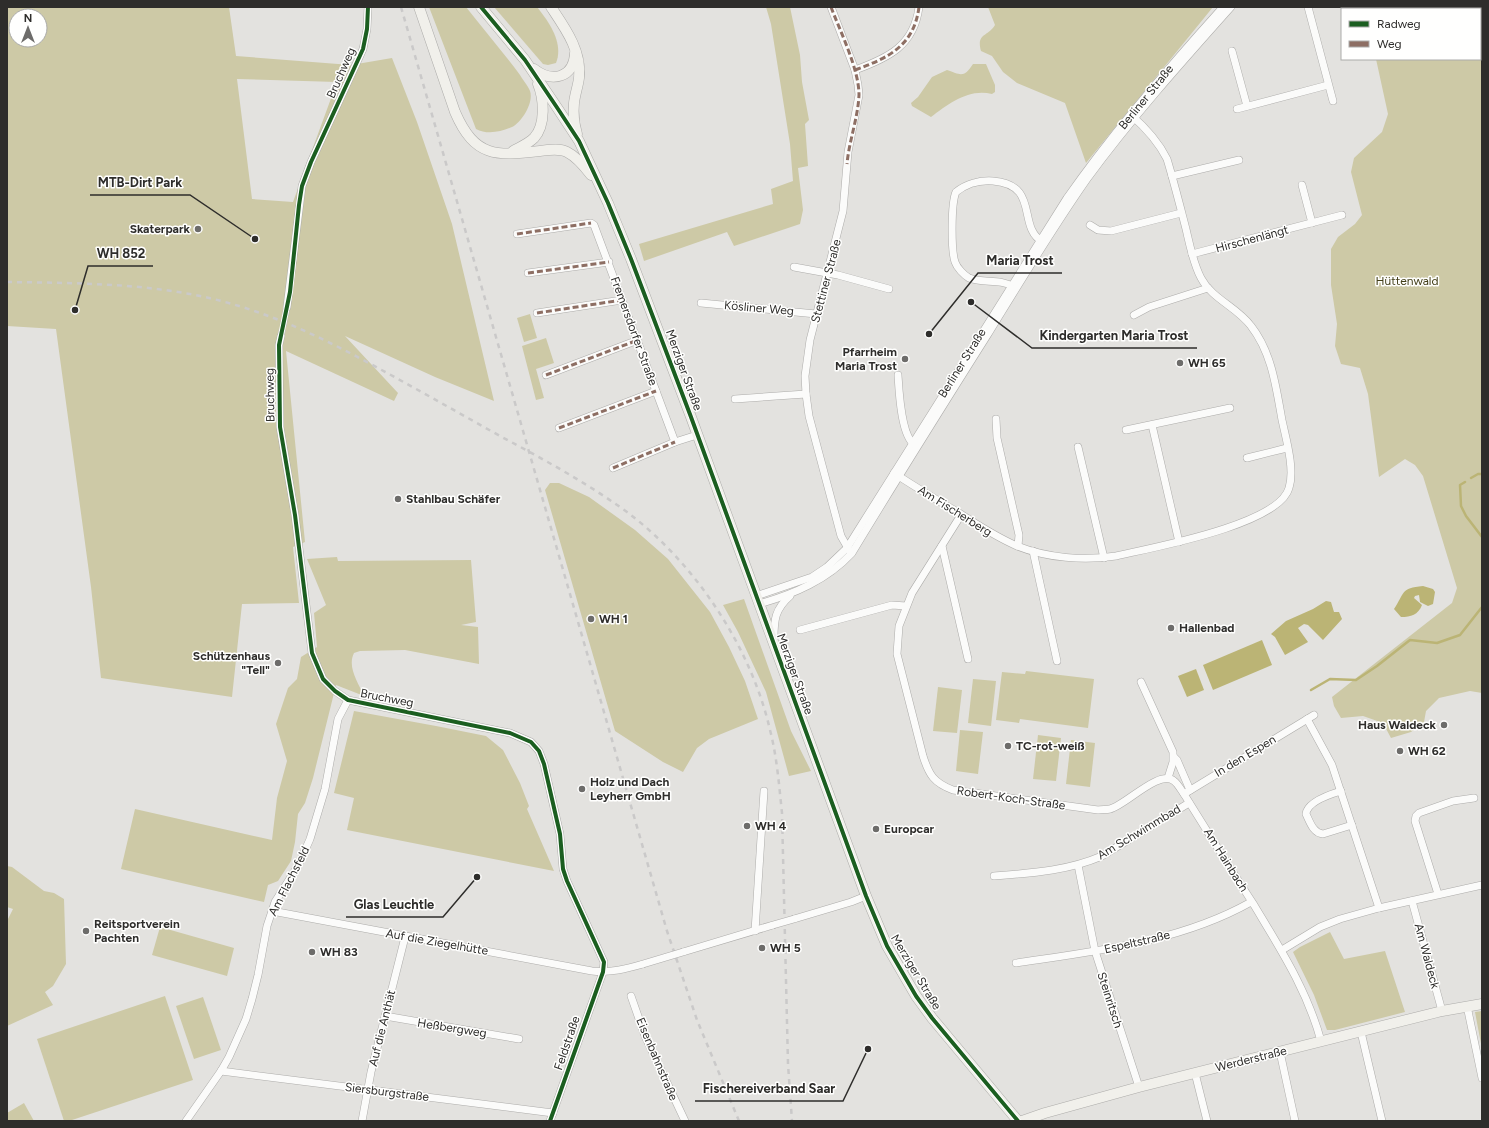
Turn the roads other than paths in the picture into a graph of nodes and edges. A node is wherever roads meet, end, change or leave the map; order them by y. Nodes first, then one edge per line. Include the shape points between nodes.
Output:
1 (368, 7) edge
2 (419, 7) edge
3 (482, 7) edge
4 (551, 7) edge
5 (830, 7) edge
6 (919, 7) edge
7 (1223, 7) edge
8 (1230, 7) edge
9 (1308, 7) edge
10 (573, 43) junction
11 (1232, 51) dead end
12 (526, 62) junction
13 (854, 70) junction
14 (536, 76) junction
15 (1328, 85) junction
16 (1333, 101) dead end
17 (1247, 106) junction
18 (1237, 109) dead end
19 (1133, 117) junction
20 (578, 142) junction
21 (506, 154) junction
22 (1239, 160) dead end
23 (1172, 176) junction
24 (1302, 185) dead end
25 (603, 191) junction
26 (1182, 213) junction
27 (1342, 215) dead end
28 (1312, 223) junction
29 (1090, 225) dead end
30 (517, 234) dead end
31 (1042, 242) junction
32 (1192, 254) junction
33 (609, 262) junction
34 (794, 267) dead end
35 (528, 273) dead end
36 (827, 273) junction
37 (1014, 287) junction
38 (1208, 288) junction
39 (889, 289) dead end
40 (622, 300) junction
41 (701, 303) dead end
42 (287, 307) tunnel mouth
43 (537, 313) dead end
44 (816, 314) junction
45 (1134, 315) dead end
46 (281, 336) tunnel mouth
47 (638, 340) junction
48 (546, 375) dead end
49 (898, 375) dead end
50 (656, 391) junction
51 (806, 394) junction
52 (735, 399) dead end
53 (1230, 408) dead end
54 (996, 419) dead end
55 (1152, 424) junction
56 (559, 428) dead end
57 (1126, 430) dead end
58 (697, 435) junction
59 (675, 442) junction
60 (914, 445) junction
61 (1078, 447) dead end
62 (1287, 448) junction
63 (1247, 458) dead end
64 (613, 468) dead end
65 (896, 475) junction
66 (961, 514) junction
67 (1179, 542) junction
68 (942, 546) junction
69 (1018, 546) junction
70 (849, 550) junction
71 (1033, 551) junction
72 (1104, 558) junction
73 (793, 593) junction
74 (758, 600) junction
75 (906, 606) junction
76 (800, 630) dead end
77 (774, 644) junction
78 (968, 659) dead end
79 (1057, 661) dead end
80 (1141, 682) dead end
81 (348, 700) junction
82 (1174, 757) junction
83 (1168, 778) junction
84 (764, 791) dead end
85 (1341, 791) junction
86 (1187, 792) junction
87 (1474, 798) dead end
88 (1189, 803) junction
89 (1352, 825) junction
90 (1078, 865) junction
91 (994, 876) dead end
92 (1482, 885) edge
93 (1438, 894) junction
94 (866, 896) junction
95 (1412, 901) junction
96 (1252, 902) junction
97 (1379, 908) junction
98 (272, 911) junction
99 (755, 931) junction
100 (405, 937) junction
101 (1282, 950) junction
102 (1095, 951) junction
103 (1016, 962) dead end
104 (603, 972) junction
105 (632, 996) dead end
106 (1482, 1004) edge
107 (1467, 1006) junction
108 (1442, 1011) junction
109 (385, 1016) junction
110 (1361, 1032) junction
111 (518, 1039) dead end
112 (1321, 1042) junction
113 (1280, 1052) junction
114 (221, 1071) junction
115 (1195, 1073) junction
116 (1482, 1078) edge
117 (1139, 1087) junction
118 (368, 1089) junction
119 (553, 1113) junction
120 (186, 1121) edge
121 (362, 1121) edge
122 (550, 1121) edge
123 (685, 1121) edge
124 (1018, 1121) edge
125 (1022, 1121) edge
126 (1207, 1121) edge
127 (1295, 1121) edge
128 (1382, 1121) edge

1 - 42 street, Bruchweg via 363,49 302,186
2 - 21 main road via 461,125 476,144 486,150
3 - 12 main road
4 - 10 main road
5 - 13 street, Stettiner Straße
6 - 13 street via 913,28 898,50
7 - 19 street, Berliner Straße via 1178,57
8 - 19 street, Berliner Straße
9 - 15 street
10 - 12 main road via 573,63 569,70 558,77 544,76
10 - 20 main road via 580,70 574,104
11 - 17 street
12 - 14 main road
13 - 36 street, Stettiner Straße via 858,85 858,105 848,152 843,211
14 - 20 main road
14 - 21 main road via 543,115 541,126 535,138
15 - 16 street
15 - 17 street
17 - 18 street
19 - 23 street, Am Fischerberg via 1160,145
19 - 31 street, Berliner Straße via 1083,175
20 - 25 main road
21 - 25 main road via 560,149 566,151 579,161
22 - 23 street
23 - 26 street, Am Fischerberg
24 - 28 street
25 - 58 main road, Merziger Straße
26 - 29 street via 1111,232 1098,230
26 - 32 street, Am Fischerberg
27 - 28 street, Hirschenlängt
28 - 32 street, Hirschenlängt
30 - 33 street, Fremersdorfer Straße via 591,223
31 - 37 street, Berliner Straße
31 - 37 street via 1034,236 1019,191 1008,183 974,183 956,192 953,203 955,264 970,278 1005,282
32 - 38 street, Am Fischerberg
33 - 35 street
33 - 40 street, Fremersdorfer Straße
34 - 36 street
36 - 39 street
36 - 44 street, Stettiner Straße
37 - 60 street, Berliner Straße
38 - 45 street via 1149,307
38 - 62 street, Am Fischerberg via 1251,326 1264,347 1274,376
40 - 43 street
40 - 47 street, Fremersdorfer Straße
41 - 44 street, Kösliner Weg
44 - 51 street, Stettiner Straße via 806,362
46 - 81 street, Bruchweg via 280,427 295,515 312,653 323,679
47 - 48 street
47 - 50 street, Fremersdorfer Straße
49 - 60 street via 906,434
50 - 56 street
50 - 59 street, Fremersdorfer Straße
51 - 52 street
51 - 70 street, Stettiner Straße via 841,536
53 - 55 street
54 - 69 street via 997,438 1019,535
55 - 57 street
55 - 67 street
58 - 59 street
58 - 74 main road, Merziger Straße
59 - 64 street
60 - 65 street, Berliner Straße
61 - 72 street
62 - 63 street
62 - 67 street, Am Fischerberg via 1291,468 1289,489 1284,498 1259,514 1228,528
65 - 66 street, Am Fischerberg
65 - 70 street, Berliner Straße
66 - 68 street, Robert-Koch-Straße
66 - 69 street, Am Fischerberg via 995,536
67 - 72 street, Am Fischerberg
68 - 75 street, Robert-Koch-Straße
68 - 78 street
69 - 71 street, Am Fischerberg
70 - 73 street, Berliner Straße via 842,564 831,573
70 - 74 street, Berliner Straße via 812,576
71 - 72 street, Am Fischerberg via 1075,558
71 - 79 street
73 - 74 street, Berliner Straße
73 - 77 street, Berliner Straße via 778,609 774,626
74 - 77 main road, Merziger Straße
75 - 76 street via 892,604
75 - 83 street, Robert-Koch-Straße via 897,638 900,670 927,767 932,777 942,786 976,794 1098,810 1110,809 1157,780
77 - 94 main road, Merziger Straße
80 - 82 street
81 - 98 street, Am Flachsfeld via 338,719 325,789 310,839
81 - 104 street, Bruchweg via 510,733 531,742 539,751 544,764 560,834 563,869 604,962
82 - 83 street
82 - 86 street
83 - 86 street, Am Hainbach
84 - 99 street
85 - 86 street, In den Espen via 1310,717
85 - 89 street, In den Espen
85 - 89 street via 1308,807 1306,814 1313,828 1320,834
86 - 88 street, Am Hainbach
87 - 93 street via 1452,801 1416,816 1415,821
88 - 90 street, Am Schwimmbad via 1102,856
88 - 96 street, Am Hainbach
89 - 97 street, In den Espen
90 - 91 street, Am Schwimmbad
90 - 102 street, Steinritsch
92 - 93 street
93 - 95 street
94 - 99 street, bridge
94 - 124 main road, Merziger Straße via 887,946 916,996
95 - 97 street
95 - 108 street, Am Waldeck
96 - 101 street, Am Hainbach
96 - 102 street, Espeltstraße via 1181,932
97 - 101 street via 1320,927
98 - 100 street, Auf die Ziegelhütte
98 - 114 street, Am Flachsfeld via 252,999 238,1038
99 - 104 street, bridge via 626,969
100 - 104 street, Auf die Ziegelhütte
100 - 109 street, Auf die Anthät
101 - 112 street, Am Hainbach via 1304,991
102 - 103 street, Espeltstraße
102 - 117 street, Steinritsch
104 - 119 street, Feldstraße
105 - 123 street, Eisenbahnstraße via 646,1036
106 - 107 main road, Werderstraße
107 - 108 main road, Werderstraße
107 - 116 street
108 - 110 main road, Werderstraße
109 - 111 street, Heßbergweg
109 - 118 street, Auf die Anthät
110 - 112 main road, Werderstraße
110 - 128 street
112 - 113 main road, Werderstraße
113 - 115 main road, Werderstraße
113 - 127 street
114 - 118 street, Siersburgstraße
114 - 120 street, Am Flachsfeld
115 - 117 main road, Werderstraße
115 - 126 street
117 - 125 main road, Werderstraße
118 - 119 street, Siersburgstraße
118 - 121 street, Auf die Anthät
119 - 122 street, Feldstraße

